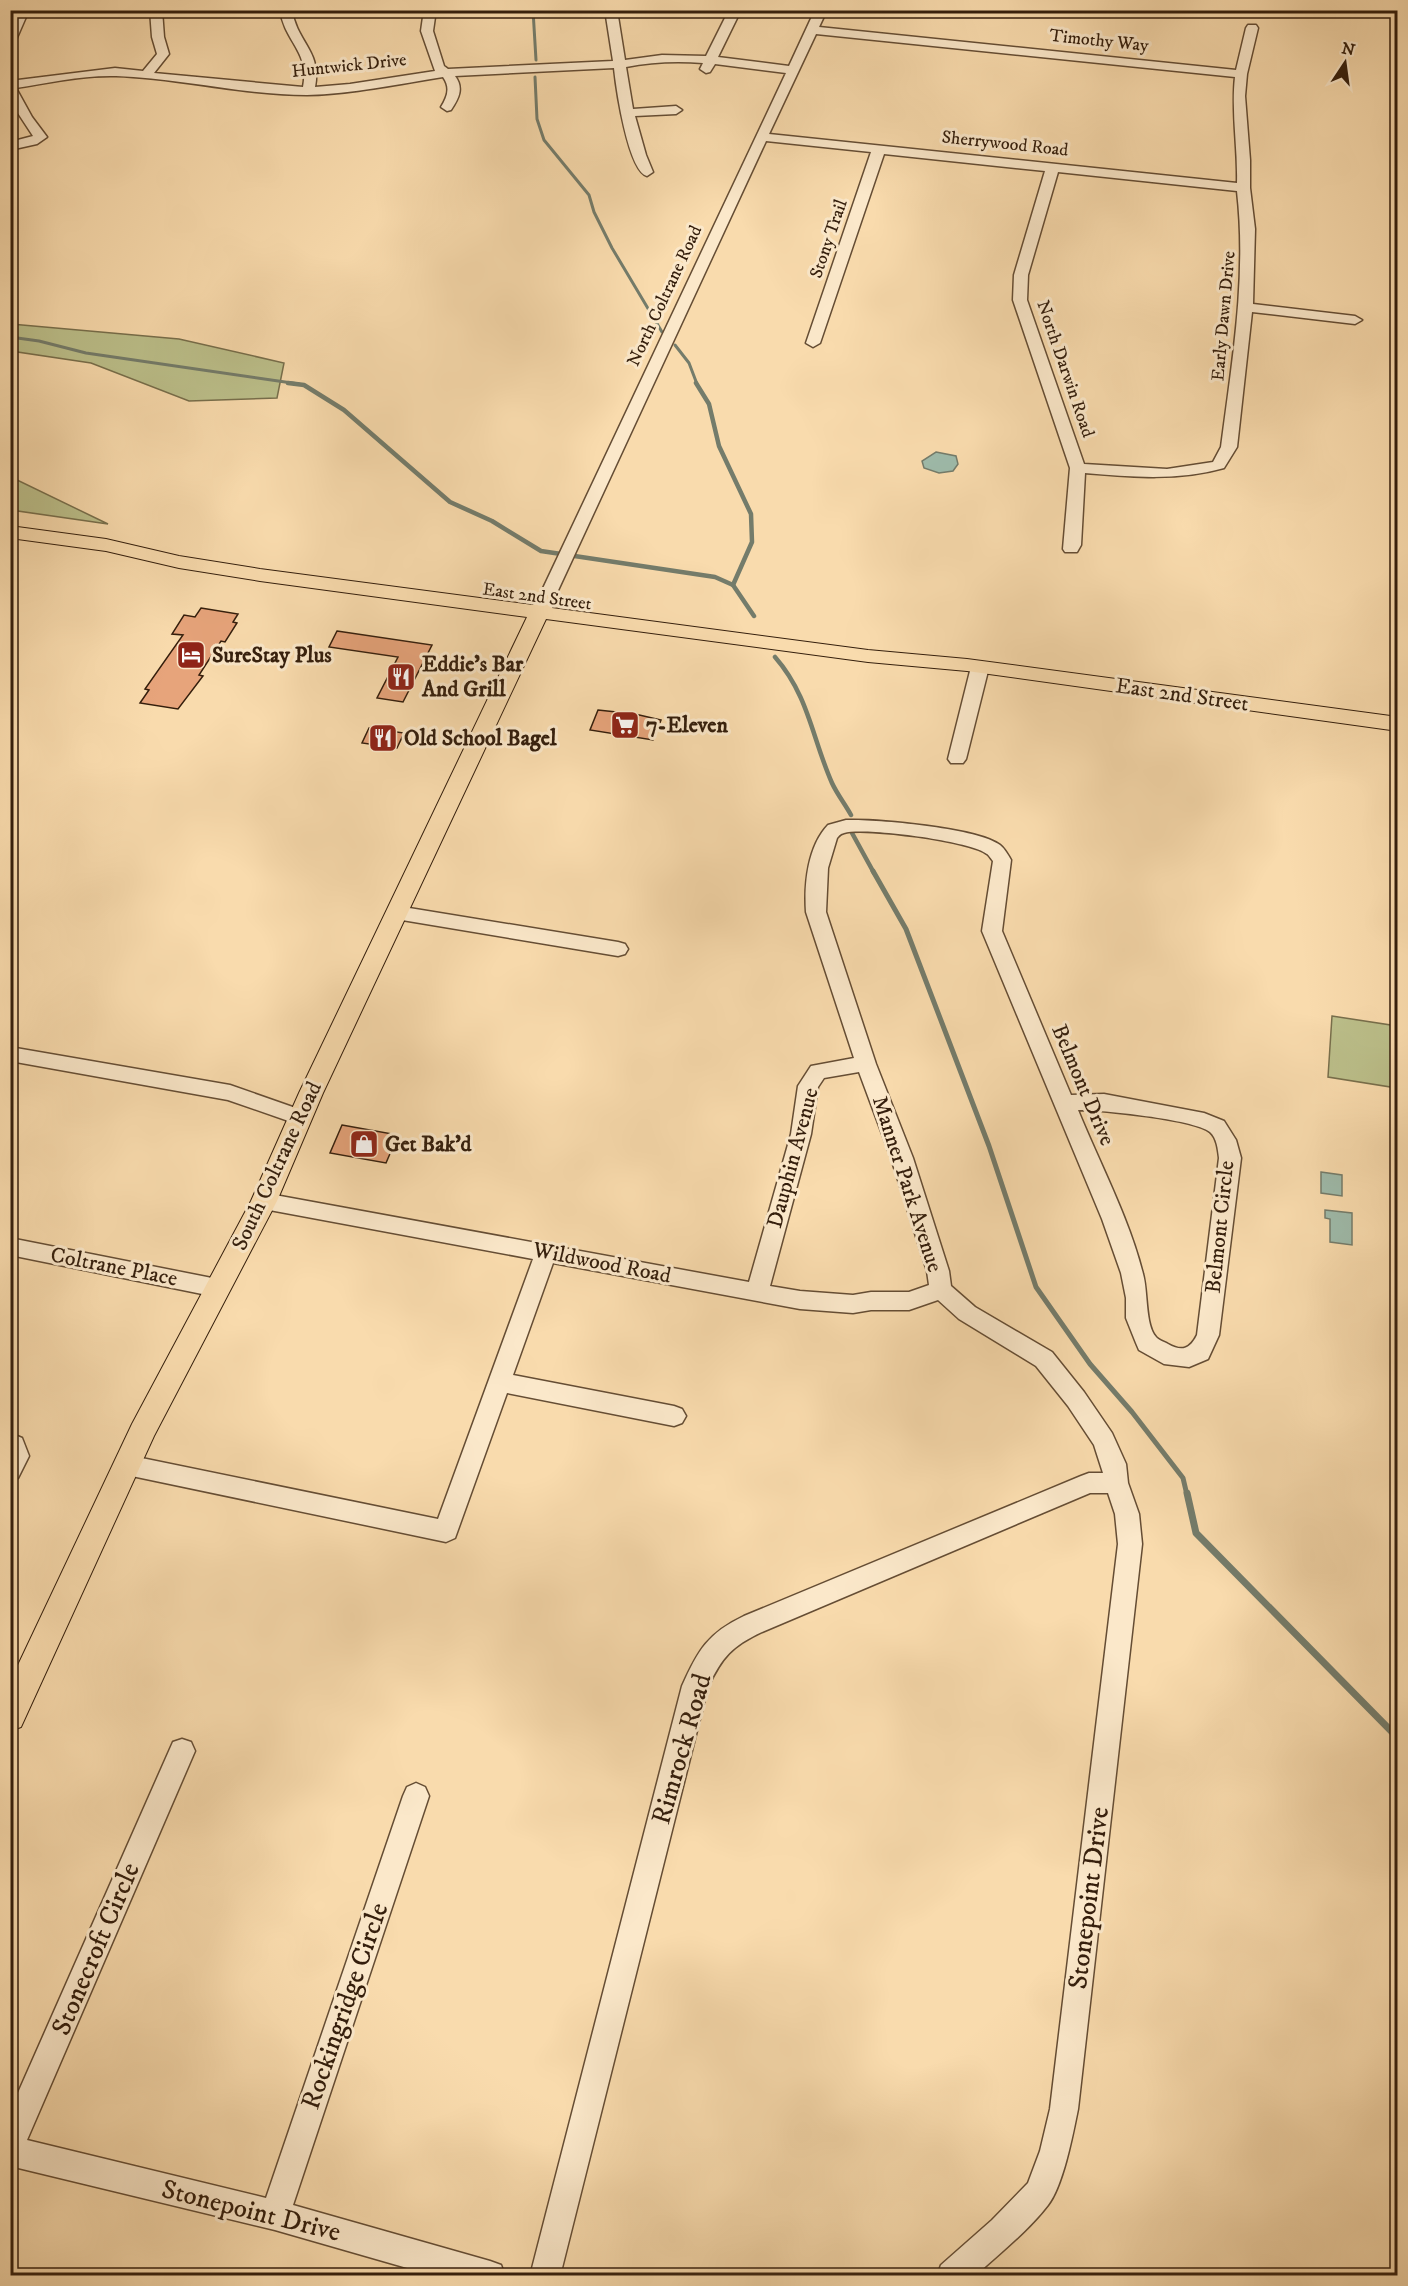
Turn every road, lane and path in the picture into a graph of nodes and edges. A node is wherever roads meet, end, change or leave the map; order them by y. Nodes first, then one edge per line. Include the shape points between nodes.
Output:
1 (23, 10) edge
2 (156, 10) edge
3 (286, 10) edge
4 (430, 10) edge
5 (611, 10) edge
6 (735, 10) edge
7 (821, 10) edge
8 (1252, 28) dead end
9 (811, 30) junction
10 (11, 38) edge
11 (621, 64) junction
12 (707, 65) junction
13 (446, 73) junction
14 (790, 74) junction
15 (1241, 74) junction
16 (146, 75) junction
17 (10, 86) edge
18 (308, 91) junction
19 (447, 107) dead end
20 (676, 110) dead end
21 (629, 113) junction
22 (763, 137) junction
23 (10, 146) edge
24 (879, 148) junction
25 (1053, 168) junction
26 (647, 172) dead end
27 (1243, 188) junction
28 (1246, 308) junction
29 (1355, 320) dead end
30 (813, 343) dead end
31 (1078, 468) junction
32 (10, 532) edge
33 (106, 545) junction
34 (1071, 549) dead end
35 (343, 570) junction
36 (260, 575) junction
37 (543, 606) junction
38 (973, 666) junction
39 (1398, 724) edge
40 (957, 759) dead end
41 (992, 849) joint
42 (397, 913) junction
43 (618, 948) dead end
44 (10, 1054) edge
45 (866, 1064) junction
46 (1065, 1103) junction
47 (300, 1117) junction
48 (264, 1201) junction
49 (10, 1246) edge
50 (546, 1253) junction
51 (217, 1288) junction
52 (940, 1290) junction
53 (757, 1292) junction
54 (1147, 1343) joint
55 (499, 1382) junction
56 (674, 1416) dead end
57 (10, 1443) edge
58 (127, 1465) junction
59 (10, 1471) edge
60 (1116, 1483) junction
61 (10, 1717) edge
62 (182, 1751) dead end
63 (416, 1796) dead end
64 (10, 2149) edge
65 (275, 2215) junction
66 (490, 2276) edge
67 (545, 2276) edge
68 (952, 2276) edge

1 - 10 street
2 - 16 street via 163,54
3 - 18 street via 289,27 311,62
4 - 13 street via 427,30 438,68
5 - 11 street
6 - 12 street
7 - 9 street, North Coltrane Road
8 - 15 street, Early Dawn Drive
9 - 14 street, North Coltrane Road
9 - 15 street, Timothy Way
11 - 12 street, Huntwick Drive
11 - 13 street, Huntwick Drive
11 - 21 street
12 - 14 street, Huntwick Drive
13 - 18 street, Huntwick Drive
13 - 19 street via 453,82 454,96
14 - 22 street, North Coltrane Road
15 - 27 street, Early Dawn Drive
16 - 17 street, Huntwick Drive via 103,72
16 - 18 street, Huntwick Drive
17 - 23 street via 26,118 41,136
20 - 21 street
21 - 26 street
22 - 24 street, Sherrywood Road
22 - 37 street, North Coltrane Road
24 - 25 street, Sherrywood Road
24 - 30 street, Stony Trail
25 - 27 street, Sherrywood Road
25 - 31 street, North Darwin Road via 1021,275 1020,300
27 - 28 street, Early Dawn Drive via 1248,229
28 - 29 street
28 - 31 street, Early Dawn Drive via 1228,447 1219,465 1172,472
31 - 34 street, North Darwin Road
32 - 33 main road, East 2nd Street
33 - 35 main road, East 2nd Street via 186,549
33 - 36 main road, East 2nd Street
35 - 36 main road via 271,570
35 - 37 main road, East 2nd Street
36 - 37 main road, East 2nd Street
37 - 38 main road, East 2nd Street via 868,656
37 - 42 main road, South Coltrane Road
38 - 39 main road, East 2nd Street
38 - 40 street
41 - 45 street, Manner Park Avenue via 877,825 832,830 825,842 813,897
41 - 46 street, Belmont Drive via 1002,860 992,931
42 - 43 street
42 - 47 main road, South Coltrane Road
44 - 47 street via 230,1093
45 - 52 street, Manner Park Avenue via 902,1158 938,1271
45 - 53 street, Dauphin Avenue via 818,1071 808,1086 801,1134
46 - 54 street, Belmont Drive via 1132,1273 1137,1318
46 - 54 street, Belmont Circle via 1104,1102 1197,1118 1217,1127 1226,1140 1230,1158 1208,1335 1200,1352 1189,1358 1172,1357
47 - 48 main road, South Coltrane Road
48 - 50 street, Wildwood Road
48 - 51 main road, South Coltrane Road
49 - 51 street, Coltrane Place
50 - 53 street, Wildwood Road
50 - 55 street
51 - 58 main road, South Coltrane Road
52 - 53 street, Wildwood Road via 909,1301 854,1304
52 - 60 street, Manner Park Avenue via 967,1313 1044,1359 1104,1440 1114,1464
55 - 56 street
55 - 58 street via 446,1531
57 - 59 street via 17,1456
58 - 61 main road, South Coltrane Road
60 - 67 street, Rimrock Road via 1089,1483 764,1619 727,1635 711,1653 695,1686
60 - 68 street, Stonepoint Drive via 1127,1514 1130,1544 1064,2109 1039,2193
62 - 64 street, Stonecroft Circle
63 - 65 street, Rockingridge Circle
64 - 65 street, Stonepoint Drive
65 - 66 street, Stonepoint Drive

